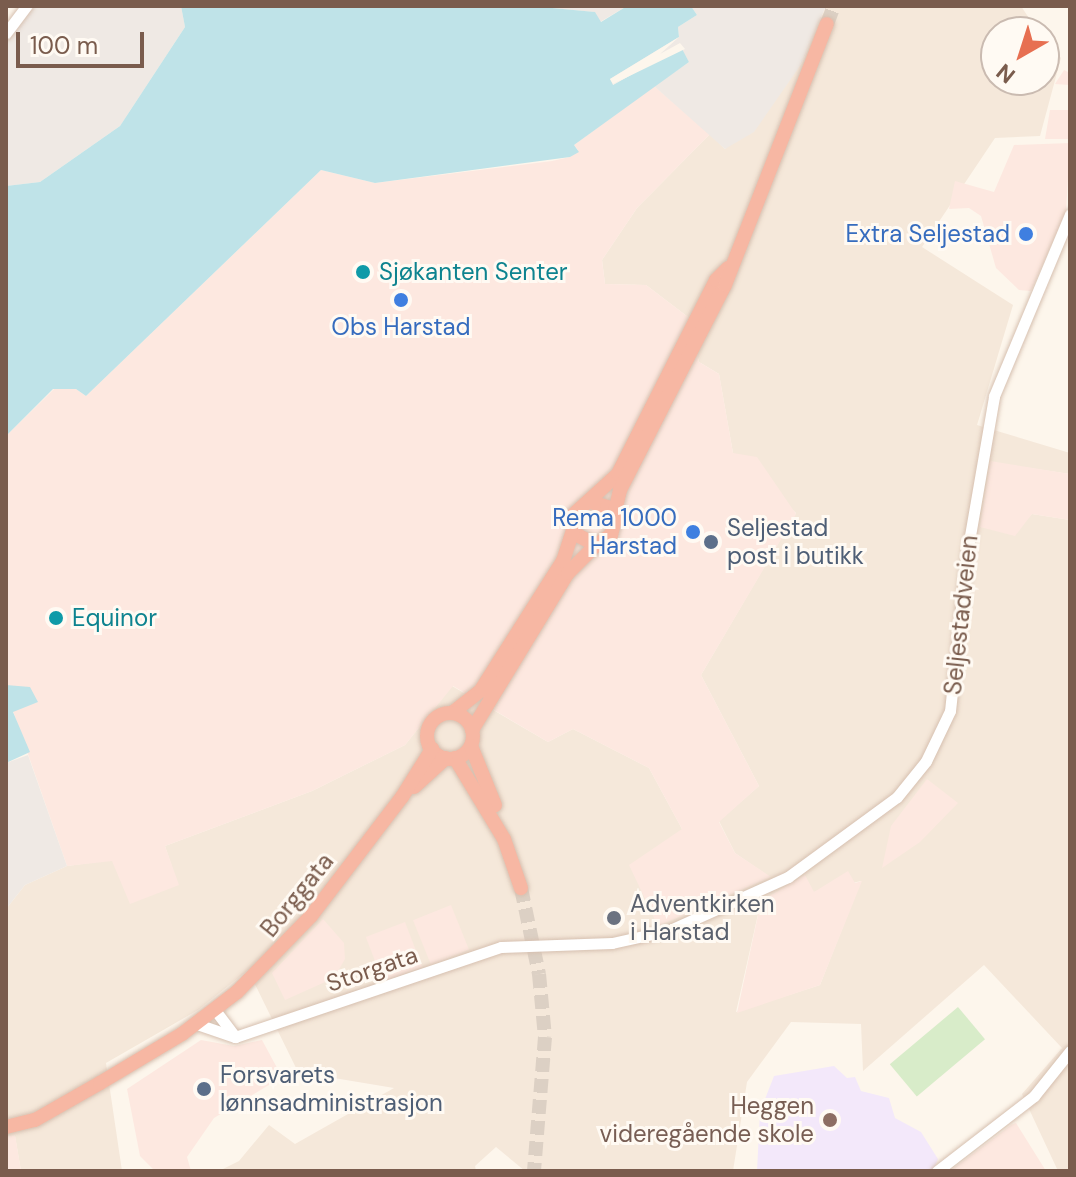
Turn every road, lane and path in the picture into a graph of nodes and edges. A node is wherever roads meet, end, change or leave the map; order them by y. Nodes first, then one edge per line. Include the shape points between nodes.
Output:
1 (26, 6) edge
2 (827, 24) tunnel mouth
3 (6, 33) edge
4 (1070, 214) edge
5 (728, 268) junction
6 (591, 502) junction
7 (614, 516) junction
8 (573, 531) junction
9 (596, 545) junction
10 (452, 713) junction
11 (472, 730) junction
12 (471, 746) junction
13 (432, 749) junction
14 (451, 758) junction
15 (402, 797) junction
16 (504, 839) junction
17 (521, 888) tunnel mouth
18 (524, 945) joint
19 (215, 1010) junction
20 (197, 1024) junction
21 (235, 1037) junction
22 (1070, 1051) edge
23 (6, 1127) edge
24 (937, 1171) edge

1 - 3 street
2 - 5 highway
4 - 18 street, Seljestadveien via 994,396 966,561 956,685 946,723 920,771 851,834 788,877 732,906 631,940
5 - 6 highway via 716,280 618,474
5 - 7 highway via 725,285 620,490
6 - 7 highway via 605,505
6 - 8 highway via 575,511
7 - 9 highway via 611,535
8 - 9 highway
8 - 10 highway via 563,561 481,690
9 - 11 highway via 568,573
10 - 11 highway via 465,718
10 - 13 highway via 431,724
11 - 12 highway
12 - 14 highway
12 - 16 highway via 502,820
13 - 14 highway
13 - 15 highway, Borggata
14 - 15 highway, Borggata
14 - 16 highway
15 - 19 highway, Borggata via 293,937
16 - 17 highway
18 - 21 street, Storgata via 492,949
19 - 20 highway
19 - 21 street
20 - 21 street
20 - 23 highway via 35,1120
22 - 24 street via 1027,1102

